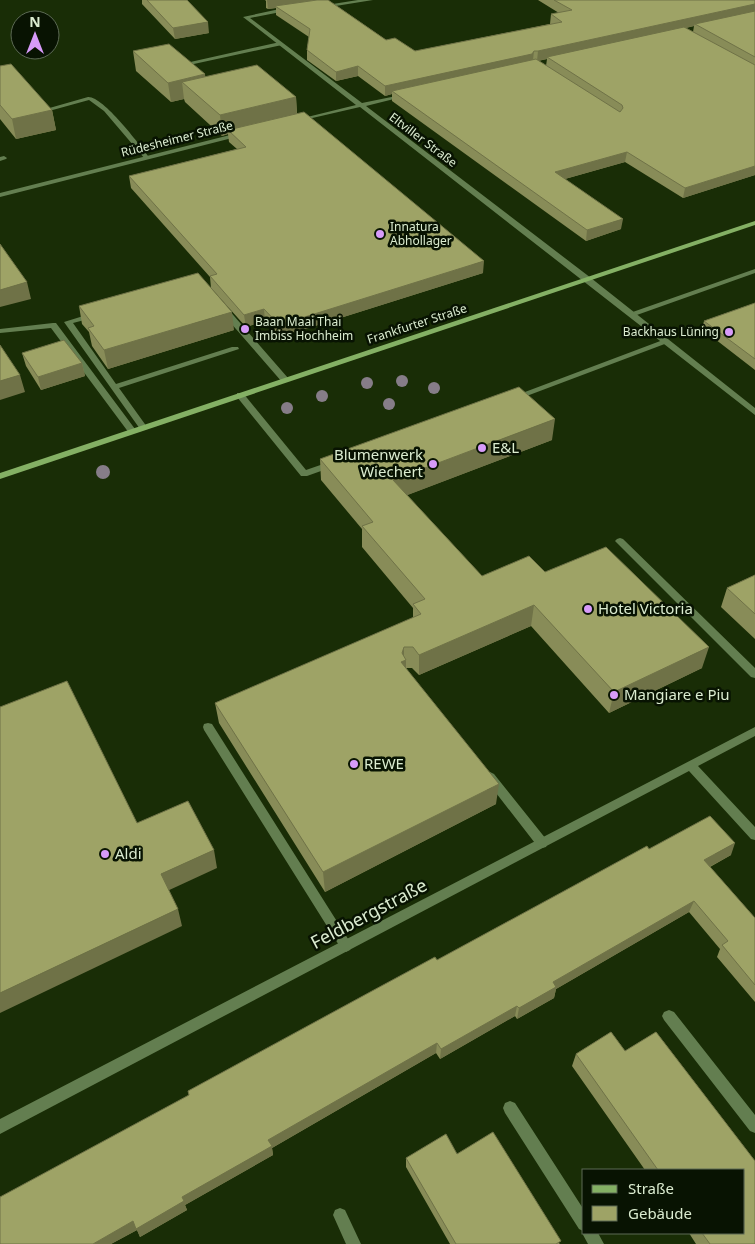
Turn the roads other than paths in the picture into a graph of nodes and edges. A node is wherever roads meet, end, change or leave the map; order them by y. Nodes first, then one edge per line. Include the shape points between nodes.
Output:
1 (370, 0) edge
2 (318, 6) edge
3 (294, 8) edge
4 (280, 44) junction
5 (180, 65) edge
6 (414, 92) edge
7 (359, 105) junction
8 (48, 109) edge
9 (291, 122) edge
10 (253, 132) edge
11 (147, 158) junction
12 (0, 195) edge
13 (755, 223) edge
14 (755, 271) edge
15 (588, 280) junction
16 (219, 305) edge
17 (105, 311) edge
18 (631, 314) junction
19 (0, 331) edge
20 (666, 342) junction
21 (235, 349) dead end
22 (284, 380) junction
23 (114, 388) junction
24 (240, 395) junction
25 (507, 400) edge
26 (755, 412) edge
27 (143, 427) junction
28 (132, 431) junction
29 (341, 460) edge
30 (0, 476) edge
31 (620, 541) dead end
32 (755, 674) edge
33 (208, 727) dead end
34 (755, 731) edge
35 (690, 765) junction
36 (485, 770) edge
37 (755, 835) edge
38 (542, 843) junction
39 (346, 946) junction
40 (669, 1016) dead end
41 (510, 1108) dead end
42 (755, 1126) edge
43 (0, 1127) edge
44 (340, 1216) dead end
45 (582, 1221) edge
46 (354, 1244) edge

1 - 2 street
3 - 4 street, Eltviller Straße via 246,16
4 - 5 street
4 - 7 street, Eltviller Straße
6 - 7 street
7 - 9 street
7 - 15 street, Eltviller Straße
8 - 11 street via 90,98 106,110
10 - 11 street, Rüdesheimer Straße
11 - 12 street, Rüdesheimer Straße
13 - 15 street, Frankfurter Straße
14 - 18 street
15 - 18 street, Eltviller Straße
15 - 22 street, Frankfurter Straße
16 - 22 street
17 - 23 street via 68,322
18 - 20 street, Eltviller Straße
19 - 28 street via 53,325
20 - 25 street
20 - 26 street, Eltviller Straße
21 - 23 street
22 - 24 street, Frankfurter Straße
23 - 27 street
24 - 27 street, Frankfurter Straße
24 - 29 street via 304,474
27 - 28 street, Frankfurter Straße
28 - 30 street, Frankfurter Straße
31 - 32 street
33 - 39 street
34 - 35 street, Feldbergstraße
35 - 37 street
35 - 38 street, Feldbergstraße
36 - 38 street
38 - 39 street, Feldbergstraße
39 - 43 street, Feldbergstraße
40 - 42 street
41 - 45 street
44 - 46 street

